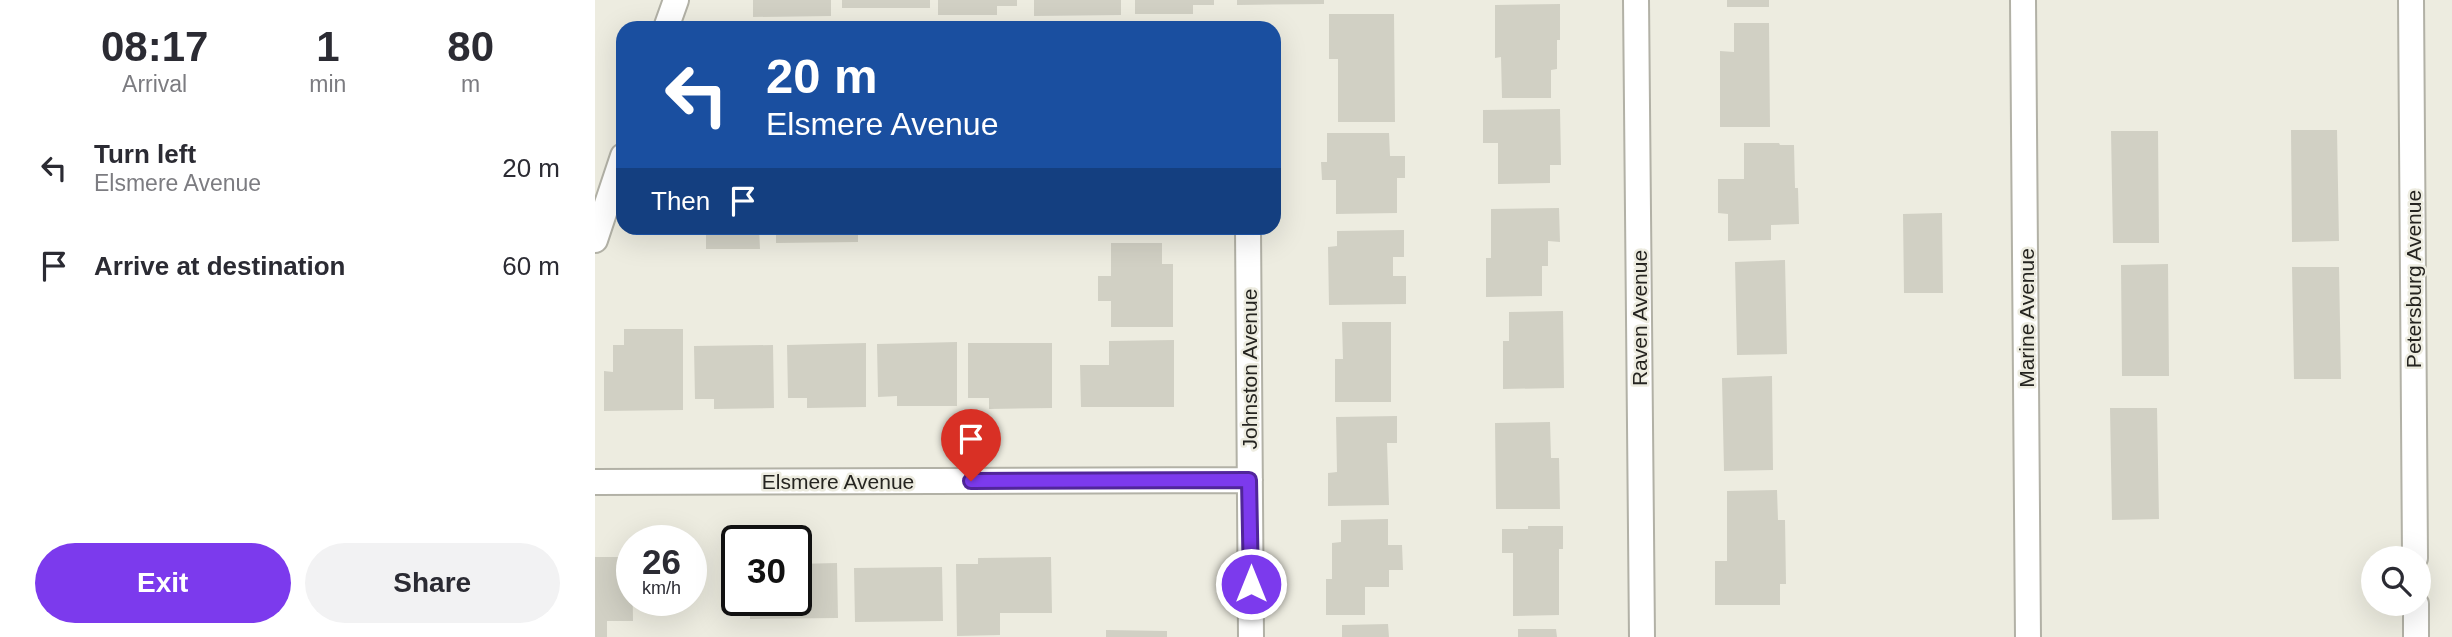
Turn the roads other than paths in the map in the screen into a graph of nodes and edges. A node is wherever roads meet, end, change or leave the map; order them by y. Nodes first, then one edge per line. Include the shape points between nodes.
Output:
1 (676, 0) edge
2 (1636, 0) edge
3 (2024, 0) edge
4 (2411, 0) edge
5 (668, 21) edge
6 (616, 177) edge
7 (1248, 235) edge
8 (595, 240) edge
9 (1249, 480) junction
10 (595, 482) edge
11 (2416, 546) edge
12 (2416, 616) edge
13 (1251, 637) edge
14 (1642, 637) edge
15 (2028, 637) edge
16 (2416, 637) edge

1 - 5 street
2 - 14 street, Raven Avenue
3 - 15 street, Marine Avenue
4 - 11 street, Petersburg Avenue
6 - 8 street
7 - 9 street, Johnston Avenue
9 - 10 street, Elsmere Avenue
9 - 13 street, Johnston Avenue
12 - 16 street

